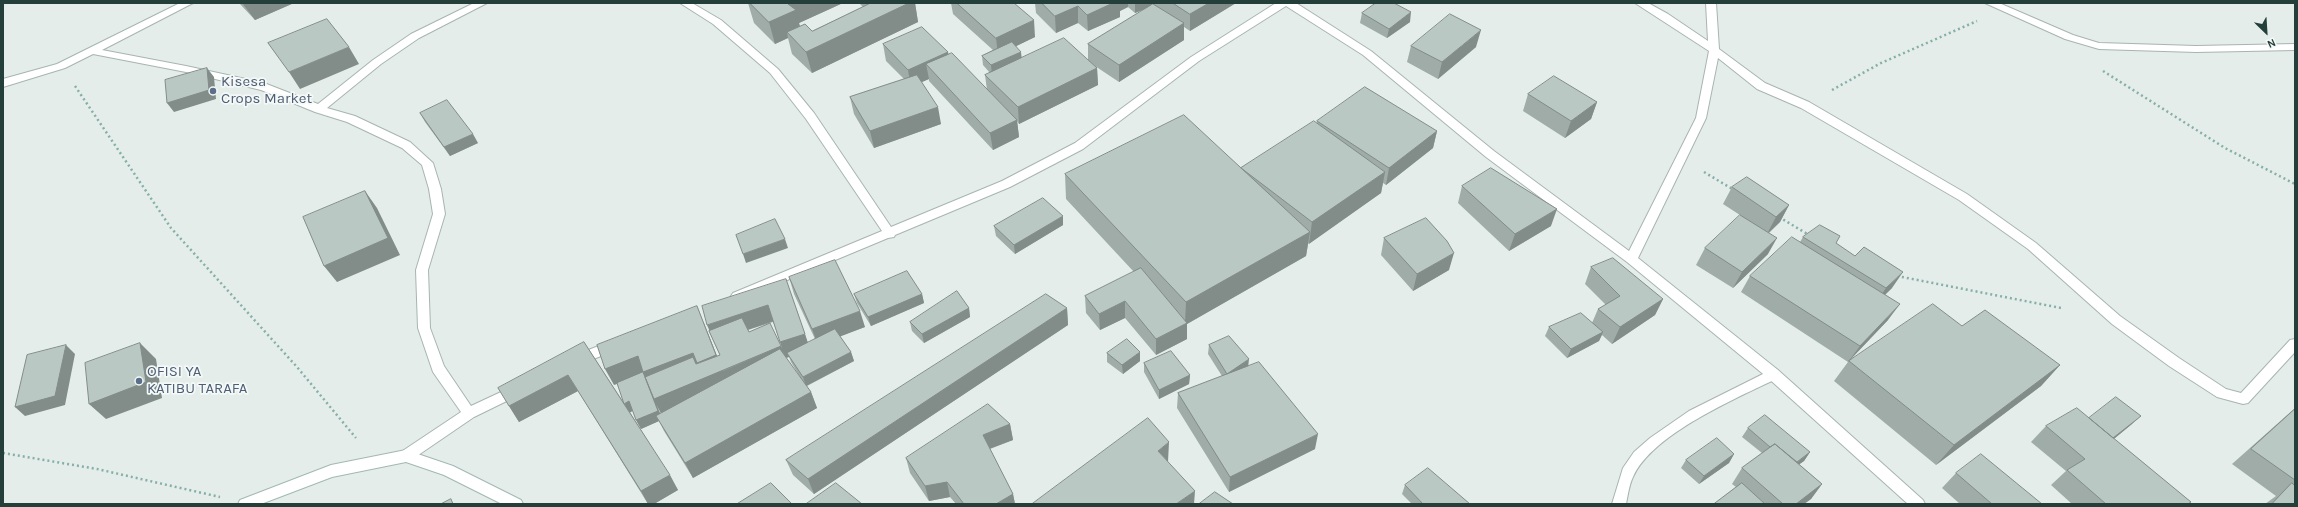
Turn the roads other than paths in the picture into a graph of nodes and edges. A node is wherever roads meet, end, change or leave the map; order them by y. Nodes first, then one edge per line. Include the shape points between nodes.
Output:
1 (188, 3) edge
2 (482, 3) edge
3 (685, 3) edge
4 (1283, 3) edge
5 (1289, 3) edge
6 (1640, 3) edge
7 (1711, 3) edge
8 (1990, 3) edge
9 (2295, 47) edge
10 (92, 50) junction
11 (1714, 50) junction
12 (3, 83) edge
13 (319, 109) junction
14 (890, 234) junction
15 (1631, 259) junction
16 (725, 301) edge
17 (623, 342) edge
18 (2295, 344) edge
19 (564, 365) edge
20 (1773, 374) junction
21 (523, 386) edge
22 (469, 413) junction
23 (406, 456) junction
24 (246, 503) edge
25 (516, 504) edge
26 (1619, 504) edge
27 (1918, 504) edge

1 - 10 street
2 - 13 street via 415,36 377,62
3 - 14 street via 717,22 774,71 810,116
4 - 14 street via 1195,60 1079,146 1006,184
5 - 15 street via 1367,53 1490,154
6 - 11 street
7 - 11 street
8 - 9 street via 2069,37 2100,46
10 - 12 street via 61,66
10 - 13 street via 264,87
11 - 15 street via 1701,118
11 - 18 street via 1761,86 1805,105 1904,160 1963,197 2032,246 2116,320 2222,393 2244,399
13 - 22 street via 351,119 406,145 427,163 436,189 439,214 422,270 424,328 438,368
14 - 16 street
15 - 20 street
17 - 19 street
20 - 26 street via 1707,408 1656,439 1628,472
20 - 27 street
21 - 22 street
22 - 23 street
23 - 24 street via 331,471
23 - 25 street via 448,470

